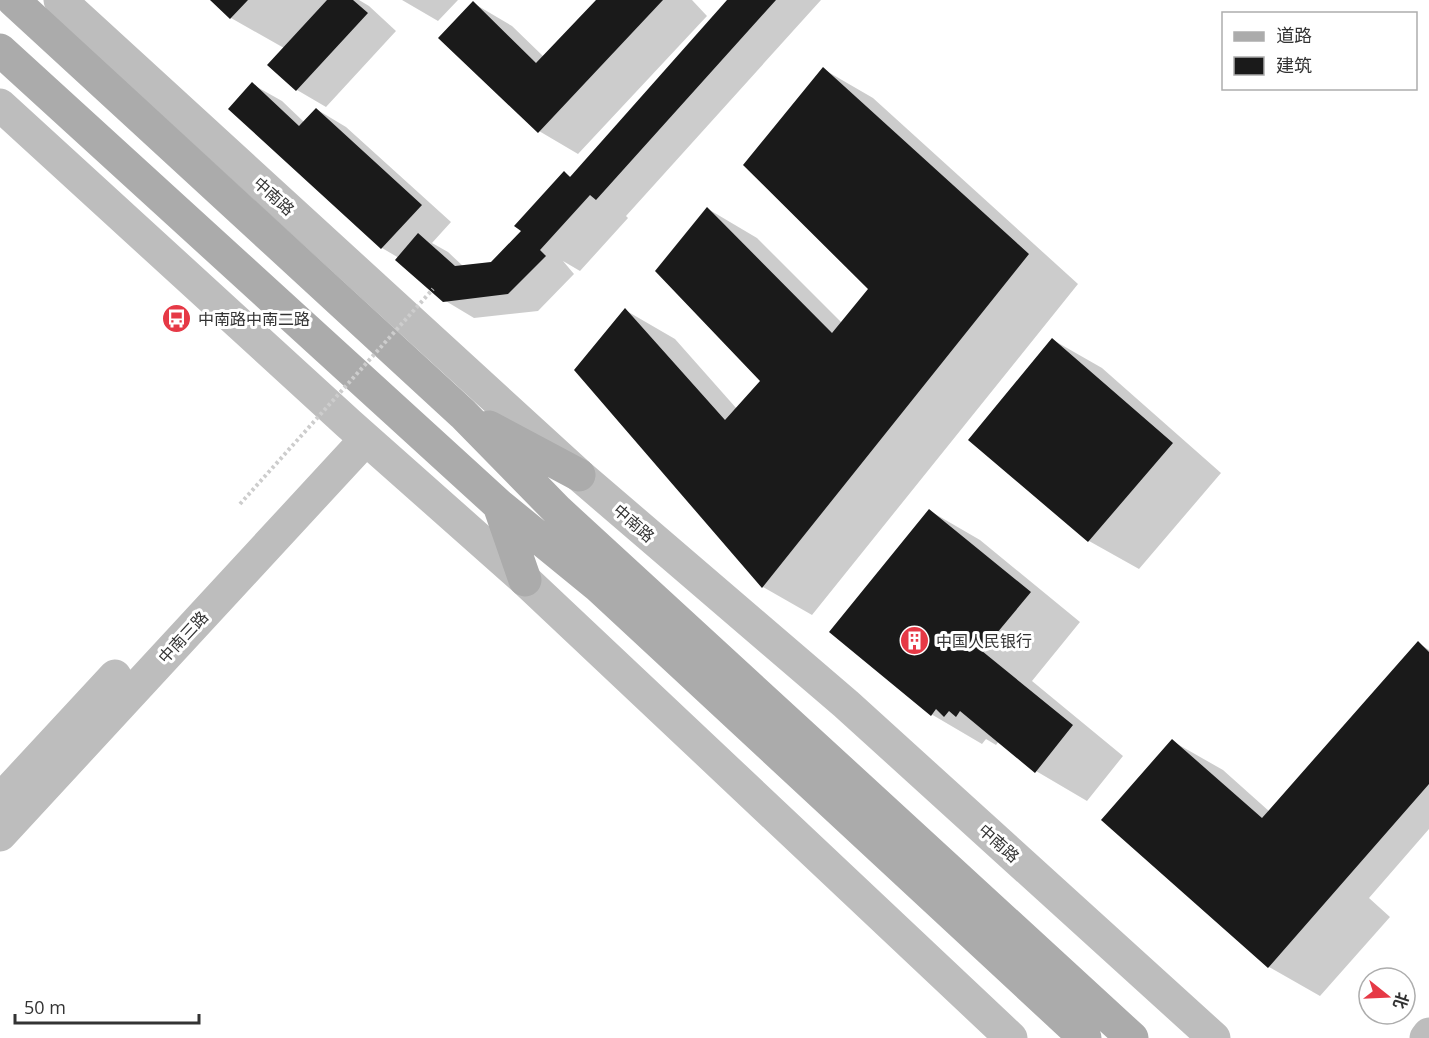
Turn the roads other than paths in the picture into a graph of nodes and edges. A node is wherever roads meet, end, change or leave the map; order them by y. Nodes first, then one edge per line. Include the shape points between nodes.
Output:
1 (13, 0) edge
2 (60, 0) edge
3 (0, 50) edge
4 (0, 105) edge
5 (463, 414) junction
6 (357, 431) junction
7 (579, 475) junction
8 (499, 505) junction
9 (525, 580) junction
10 (0, 800) edge
11 (0, 835) edge
12 (1429, 1034) edge
13 (1011, 1038) edge
14 (1085, 1038) edge
15 (1132, 1038) edge
16 (1214, 1038) edge
17 (1426, 1038) edge

1 - 5 main road, 中南路
2 - 7 main road, 中南路
3 - 8 main road
4 - 6 main road
5 - 7 main road
5 - 15 main road, 中南路 via 558,511
6 - 9 main road
6 - 10 main road, 中南三路
6 - 11 main road, 中南三路
7 - 16 main road, 中南路 via 846,704
8 - 9 main road
8 - 14 main road via 598,586
9 - 13 main road
12 - 17 main road

